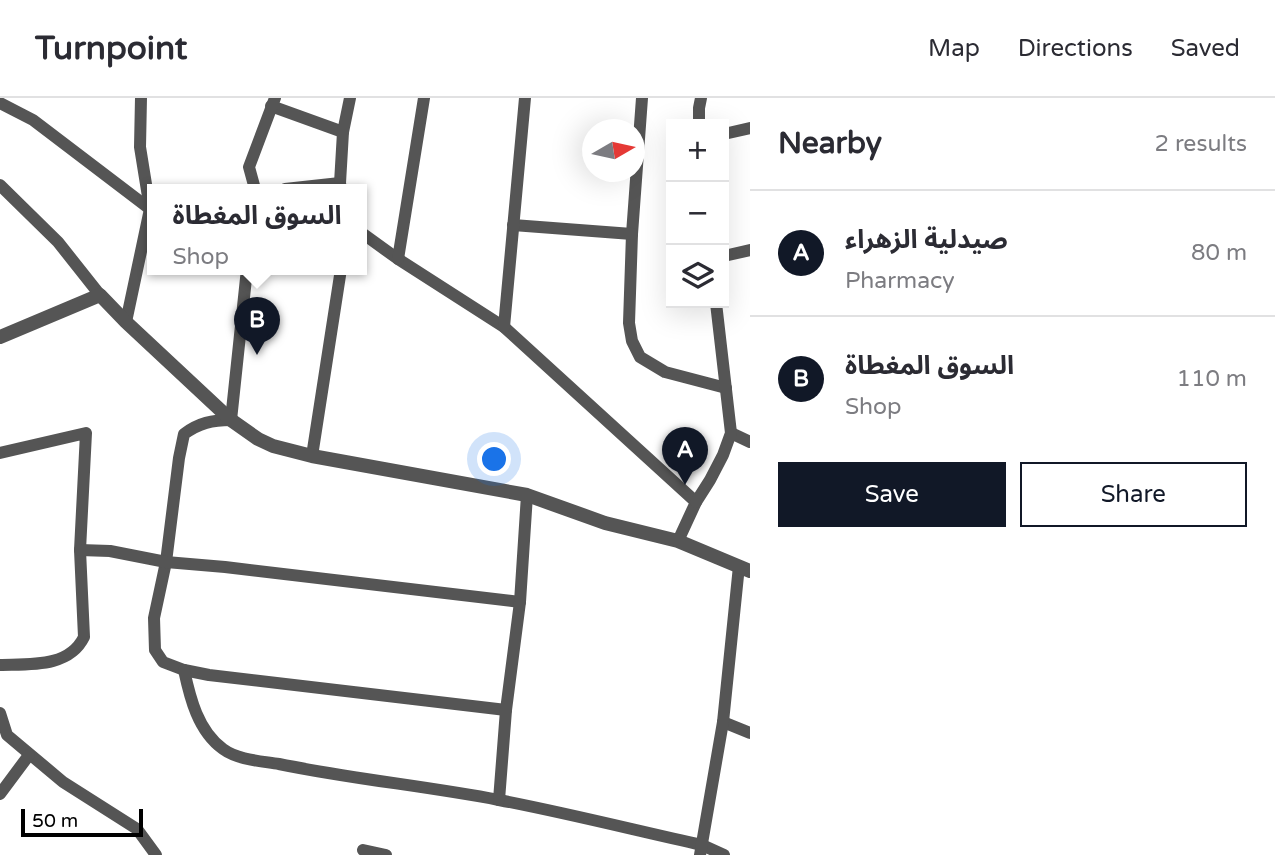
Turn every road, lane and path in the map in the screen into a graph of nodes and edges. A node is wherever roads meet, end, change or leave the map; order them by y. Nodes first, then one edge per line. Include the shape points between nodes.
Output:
1 (141, 98) edge
2 (350, 98) edge
3 (424, 98) edge
4 (525, 98) edge
5 (642, 98) edge
6 (701, 98) edge
7 (273, 102) edge
8 (0, 103) edge
9 (699, 119) edge
10 (750, 128) edge
11 (343, 132) junction
12 (729, 133) edge
13 (254, 184) edge
14 (340, 184) edge
15 (0, 185) edge
16 (147, 190) edge
17 (147, 207) edge
18 (147, 223) edge
19 (513, 225) junction
20 (632, 234) junction
21 (367, 237) edge
22 (750, 250) edge
23 (729, 255) edge
24 (398, 259) junction
25 (246, 275) edge
26 (340, 275) edge
27 (100, 295) junction
28 (717, 308) edge
29 (126, 322) junction
30 (504, 327) junction
31 (0, 337) edge
32 (726, 388) junction
33 (231, 420) junction
34 (732, 433) junction
35 (750, 442) edge
36 (0, 453) edge
37 (312, 456) junction
38 (527, 495) junction
39 (696, 502) junction
40 (678, 541) junction
41 (80, 550) junction
42 (166, 562) junction
43 (745, 568) edge
44 (520, 602) junction
45 (0, 665) edge
46 (184, 670) junction
47 (506, 710) junction
48 (0, 713) edge
49 (723, 722) junction
50 (750, 733) edge
51 (29, 755) junction
52 (0, 794) edge
53 (499, 800) junction
54 (363, 850) dead end
55 (701, 850) edge
56 (156, 855) edge
57 (386, 855) edge
58 (723, 855) edge

1 - 16 street via 140,147
2 - 11 street
3 - 24 street
4 - 19 street
5 - 20 street
6 - 9 street
7 - 11 street
7 - 13 street via 249,167
8 - 17 street via 33,120
10 - 12 street
11 - 14 street
15 - 27 street via 58,242
18 - 29 street
19 - 20 street
19 - 30 street
20 - 32 street via 629,323 640,357 664,372
21 - 24 street
22 - 23 street
24 - 30 street
25 - 33 street
26 - 37 street
27 - 29 street
27 - 31 street
28 - 32 street
29 - 33 street
30 - 39 street
32 - 34 street
33 - 37 street via 273,446
33 - 42 street via 203,423 184,434
34 - 35 street
34 - 39 street
36 - 41 street via 86,433
37 - 38 street
38 - 40 street via 605,523
38 - 44 street
39 - 40 street
40 - 43 street
41 - 42 street
41 - 45 street via 84,637 80,645 48,663
42 - 44 street
42 - 46 street via 154,618 155,650 163,662
43 - 49 street
44 - 47 street
46 - 47 street
46 - 53 street via 201,723 224,750 312,771
47 - 53 street
48 - 51 street via 7,735
49 - 50 street
49 - 55 street
51 - 52 street
51 - 56 street via 137,829
53 - 55 street
54 - 57 street
55 - 58 street

